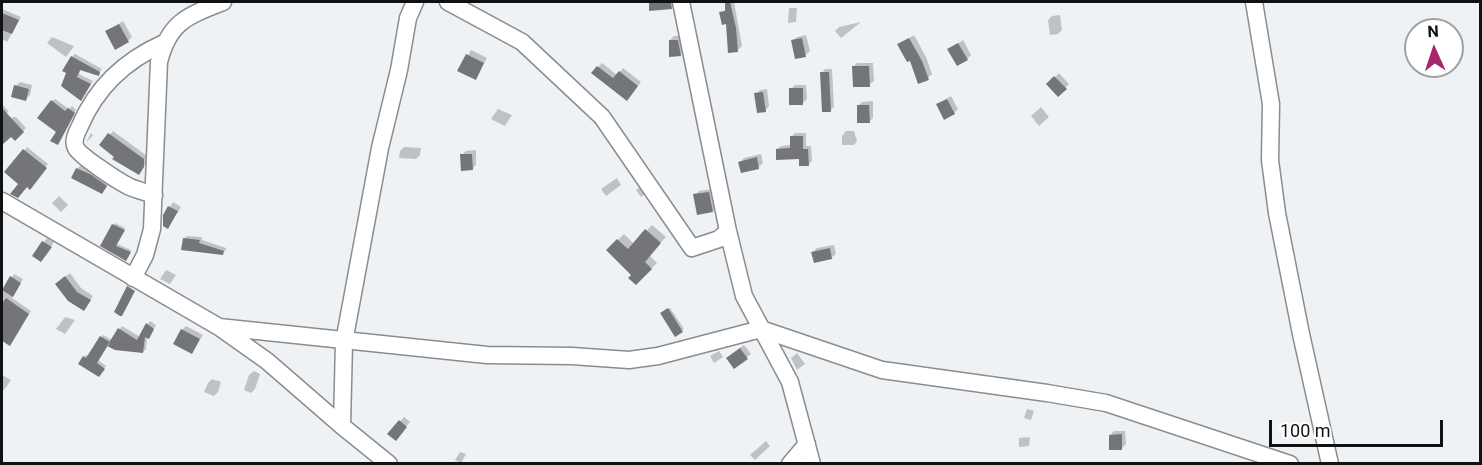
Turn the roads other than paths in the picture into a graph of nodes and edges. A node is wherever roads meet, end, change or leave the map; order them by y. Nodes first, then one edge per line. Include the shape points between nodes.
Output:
1 (223, 2) edge
2 (415, 2) edge
3 (448, 2) edge
4 (681, 2) edge
5 (1254, 2) edge
6 (164, 43) junction
7 (154, 195) junction
8 (2, 201) edge
9 (728, 231) junction
10 (133, 278) junction
11 (219, 327) junction
12 (761, 329) junction
13 (344, 342) junction
14 (342, 426) junction
15 (807, 444) junction
16 (389, 464) edge
17 (790, 464) edge
18 (812, 464) edge
19 (1290, 464) edge
20 (1330, 464) edge

1 - 6 street via 187,18 172,29
2 - 13 street via 408,18 380,148
3 - 9 street via 522,42 602,117 692,248 719,239
4 - 9 street
5 - 20 street via 1271,104 1270,160 1277,213
6 - 7 street via 159,62
6 - 7 street via 141,54 106,83 87,108 74,143 87,159 128,186
7 - 10 street via 152,229
8 - 10 street
9 - 12 street via 744,296
10 - 11 street
11 - 13 street
11 - 14 street via 267,361
12 - 13 street via 629,360 486,355
12 - 15 street via 790,382
12 - 19 street via 882,370 1106,403
13 - 14 street
14 - 16 street
15 - 17 street
15 - 18 street

